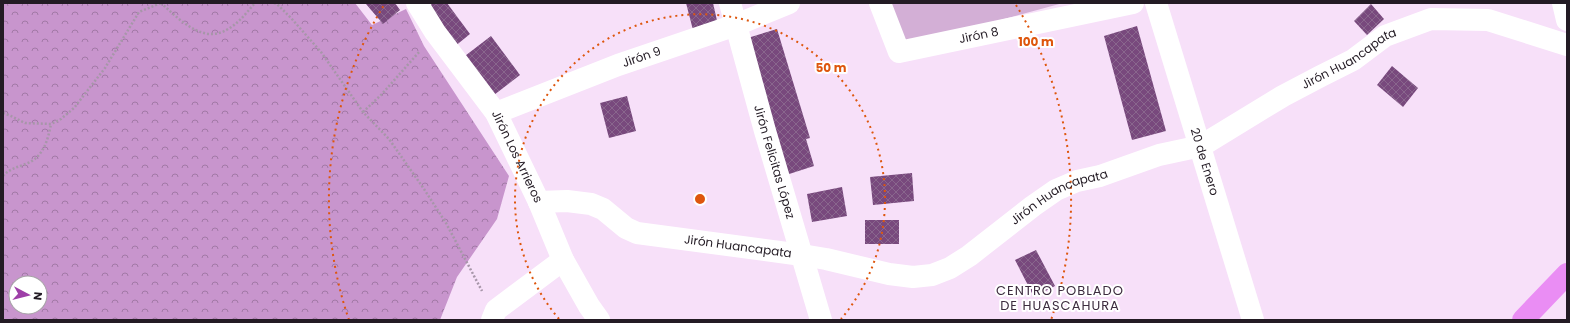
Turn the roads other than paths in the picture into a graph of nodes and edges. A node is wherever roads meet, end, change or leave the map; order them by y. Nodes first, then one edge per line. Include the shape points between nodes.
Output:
1 (417, 3) edge
2 (730, 3) edge
3 (789, 3) edge
4 (880, 3) edge
5 (1133, 3) edge
6 (1156, 3) edge
7 (1563, 3) edge
8 (1567, 20) edge
9 (736, 25) junction
10 (1567, 45) edge
11 (496, 113) junction
12 (1201, 146) junction
13 (539, 202) junction
14 (802, 255) junction
15 (563, 260) junction
16 (1567, 274) edge
17 (494, 315) edge
18 (599, 320) edge
19 (820, 320) edge
20 (1253, 320) edge
21 (1523, 320) edge

1 - 11 street, Jirón Los Arrieros via 435,32
2 - 9 street, Jirón Felicitas López
3 - 9 street, Jirón 9
4 - 5 street, Jirón 8 via 899,52
6 - 12 street, 20 de Enero
7 - 8 street
9 - 11 street, Jirón 9 via 618,65
9 - 14 street, Jirón Felicitas López
10 - 12 street, Jirón Huancapata via 1488,20 1431,19 1385,36 1353,60 1283,96
11 - 13 street, Jirón Los Arrieros
12 - 14 street, Jirón Huancapata via 1159,155 1056,190 969,256 932,275 913,277 889,274
12 - 20 street, 20 de Enero
13 - 14 street, Jirón Huancapata via 567,201 591,204 603,209 626,228 637,232
13 - 15 street, Jirón Los Arrieros
14 - 19 street, Jirón Felicitas López
15 - 17 street
15 - 18 street, Jirón Los Arrieros
16 - 21 highway

